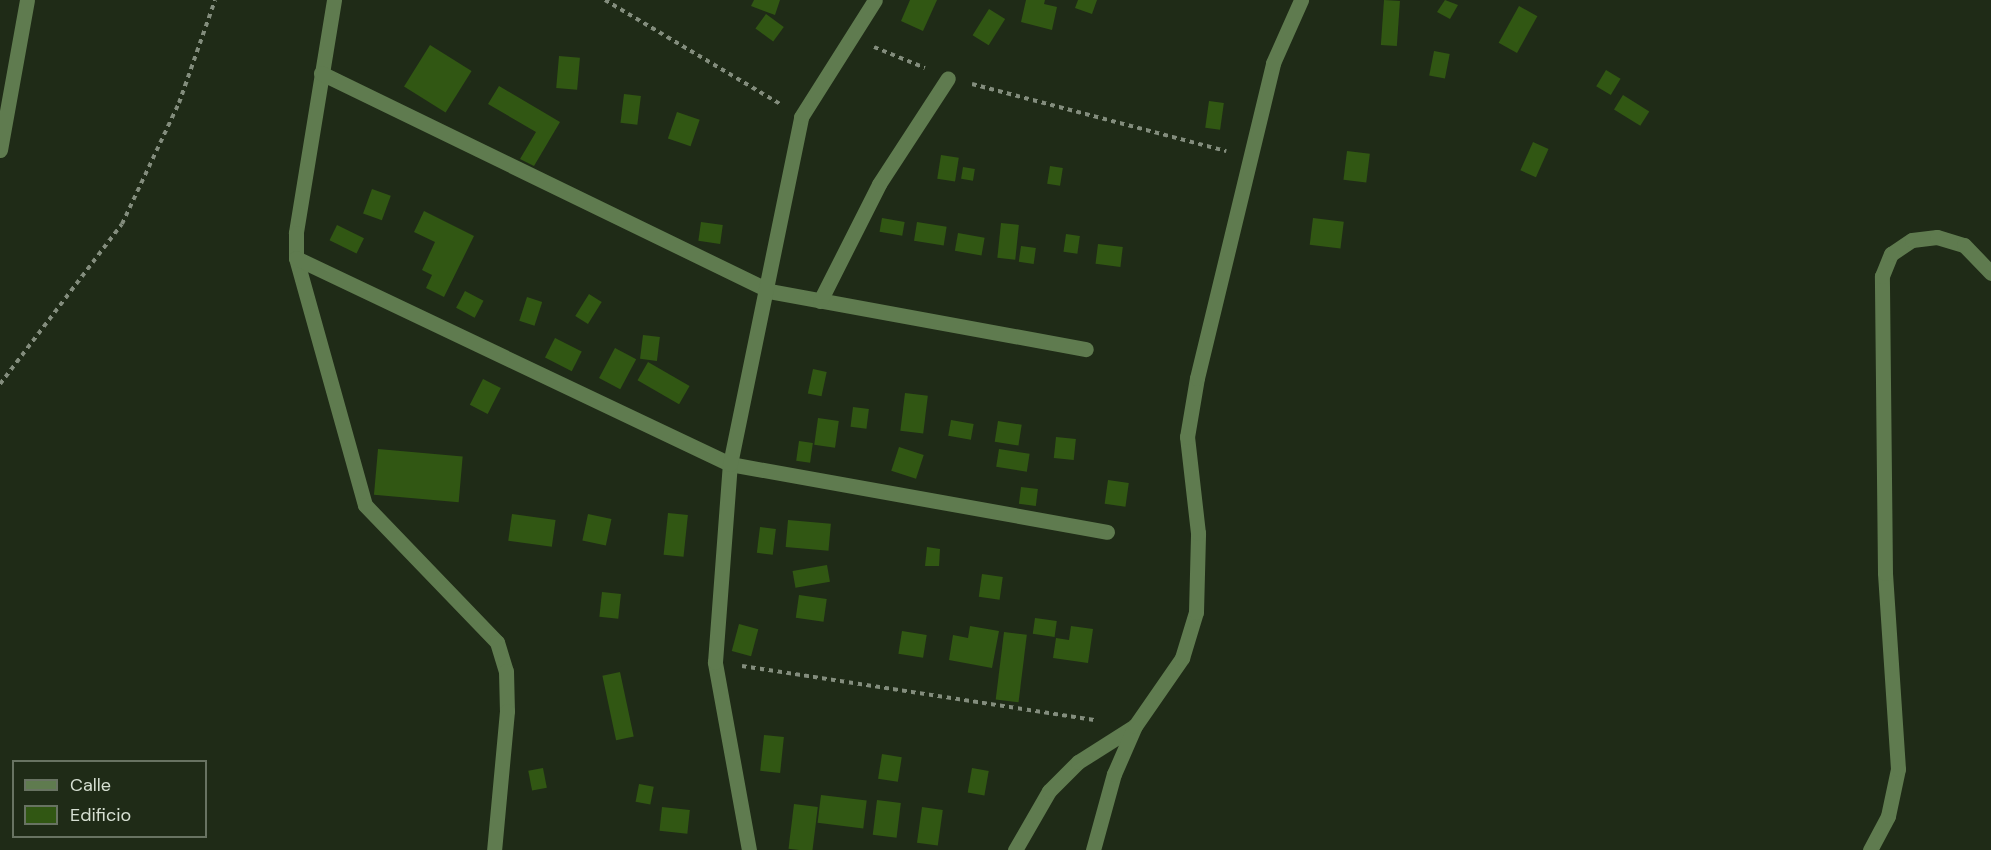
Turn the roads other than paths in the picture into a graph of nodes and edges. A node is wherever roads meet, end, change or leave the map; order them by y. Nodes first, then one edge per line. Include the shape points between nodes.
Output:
1 (27, 0) edge
2 (334, 0) edge
3 (875, 0) edge
4 (1301, 0) edge
5 (321, 73) junction
6 (948, 78) road end
7 (0, 150) edge
8 (296, 258) junction
9 (1991, 273) edge
10 (769, 291) junction
11 (820, 301) junction
12 (1086, 349) dead end
13 (730, 464) junction
14 (1107, 532) dead end
15 (1135, 726) junction
16 (494, 850) edge
17 (749, 850) edge
18 (1015, 850) edge
19 (1093, 850) edge
20 (1870, 850) edge

1 - 7 street
2 - 5 street
3 - 10 street via 801,117
4 - 15 street via 1273,63 1248,157 1187,437 1198,533 1196,612 1182,658
5 - 8 street via 296,233
5 - 10 street
6 - 11 street via 879,184
8 - 13 street
8 - 16 street via 365,505 497,642 506,671 507,711
9 - 20 street via 1964,244 1937,237 1912,240 1891,254 1882,276 1885,573 1898,769 1888,816
10 - 11 street
10 - 13 street
11 - 12 street
13 - 14 street
13 - 17 street via 715,662
15 - 18 street via 1078,762 1049,791
15 - 19 street via 1114,774

